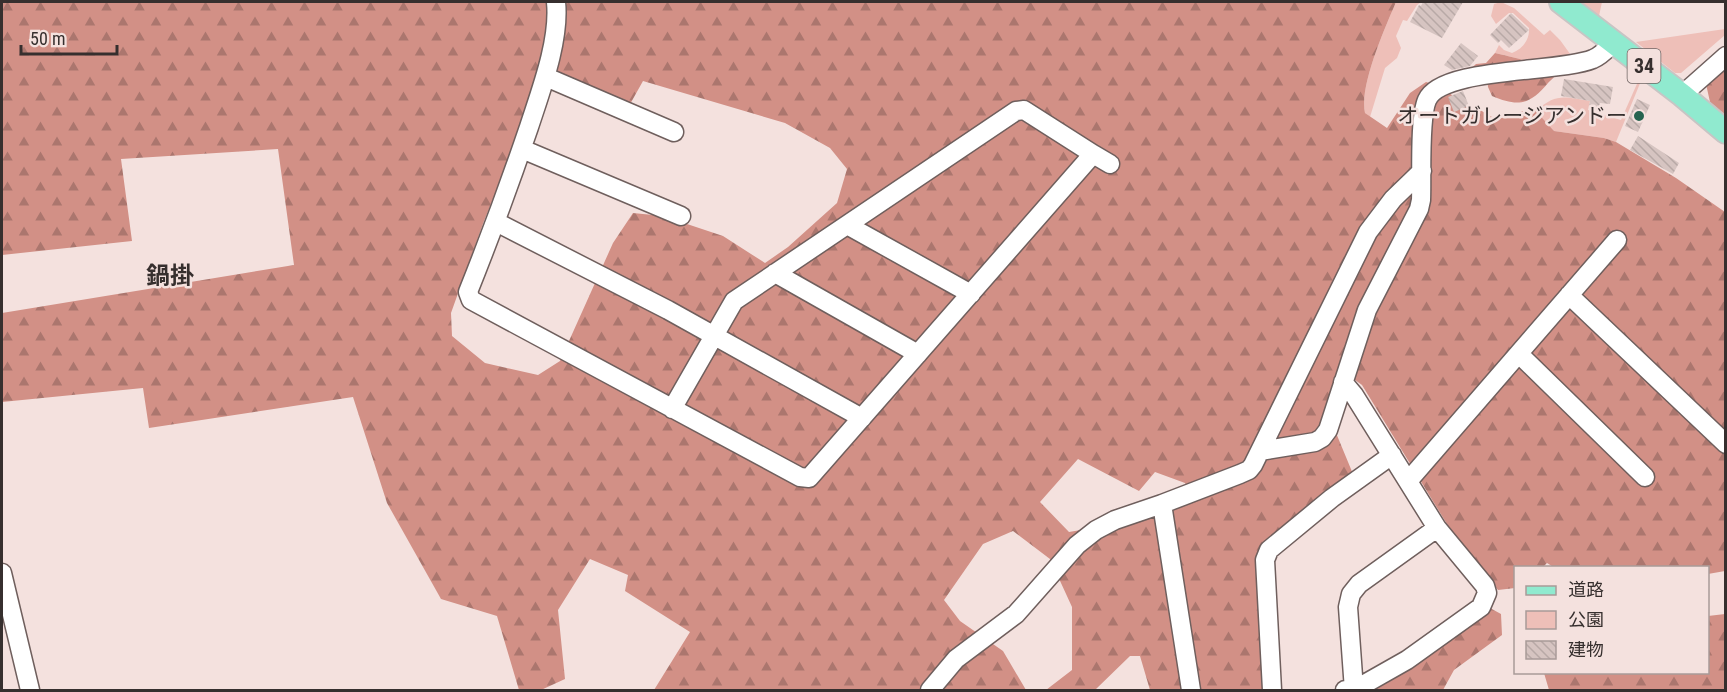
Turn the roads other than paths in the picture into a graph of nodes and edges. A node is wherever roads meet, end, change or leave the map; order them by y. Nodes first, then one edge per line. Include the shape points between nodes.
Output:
1 (556, 2) edge
2 (1562, 2) edge
3 (1614, 42) junction
4 (1725, 56) edge
5 (546, 77) junction
6 (1682, 95) junction
7 (674, 132) dead end
8 (1725, 132) edge
9 (522, 149) junction
10 (1093, 154) junction
11 (1110, 165) dead end
12 (1422, 171) junction
13 (681, 216) dead end
14 (496, 222) junction
15 (847, 225) junction
16 (1617, 240) dead end
17 (775, 273) junction
18 (971, 294) junction
19 (1569, 295) junction
20 (713, 335) junction
21 (918, 354) junction
22 (1519, 354) junction
23 (1343, 382) junction
24 (672, 408) junction
25 (862, 418) junction
26 (1725, 444) edge
27 (1260, 451) junction
28 (1392, 455) junction
29 (1645, 477) dead end
30 (1409, 480) junction
31 (1162, 504) junction
32 (1437, 528) junction
33 (2, 573) edge
34 (30, 690) edge
35 (930, 690) edge
36 (1191, 690) edge
37 (1272, 690) edge
38 (1345, 690) edge
39 (1354, 690) edge

1 - 5 street
2 - 3 main road, 34
3 - 6 main road, 34
3 - 12 street via 1593,60 1474,77 1434,90 1424,114
4 - 6 street
5 - 7 street
5 - 9 street
6 - 8 main road, 34
9 - 13 street
9 - 14 street
10 - 11 street
10 - 15 street via 1024,110 1016,111
10 - 18 street
12 - 23 street via 1419,209 1367,310
12 - 27 street via 1368,232
14 - 20 street
14 - 24 street via 468,292 471,300
15 - 17 street
15 - 18 street
16 - 19 street
17 - 20 street via 734,301
17 - 21 street
18 - 21 street
19 - 22 street
19 - 26 street
20 - 24 street
20 - 25 street
21 - 25 street
22 - 29 street
22 - 30 street
23 - 27 street via 1322,438
23 - 28 street
24 - 25 street via 800,477 810,478
27 - 31 street via 1249,470
28 - 30 street
28 - 37 street via 1269,550 1265,561
30 - 32 street
31 - 35 street via 1115,520 1077,545 1016,614 956,659
31 - 36 street
32 - 39 street via 1359,584 1351,594 1348,607
32 - 39 street via 1485,586 1485,600 1481,607 1407,660
33 - 34 street
38 - 39 street

